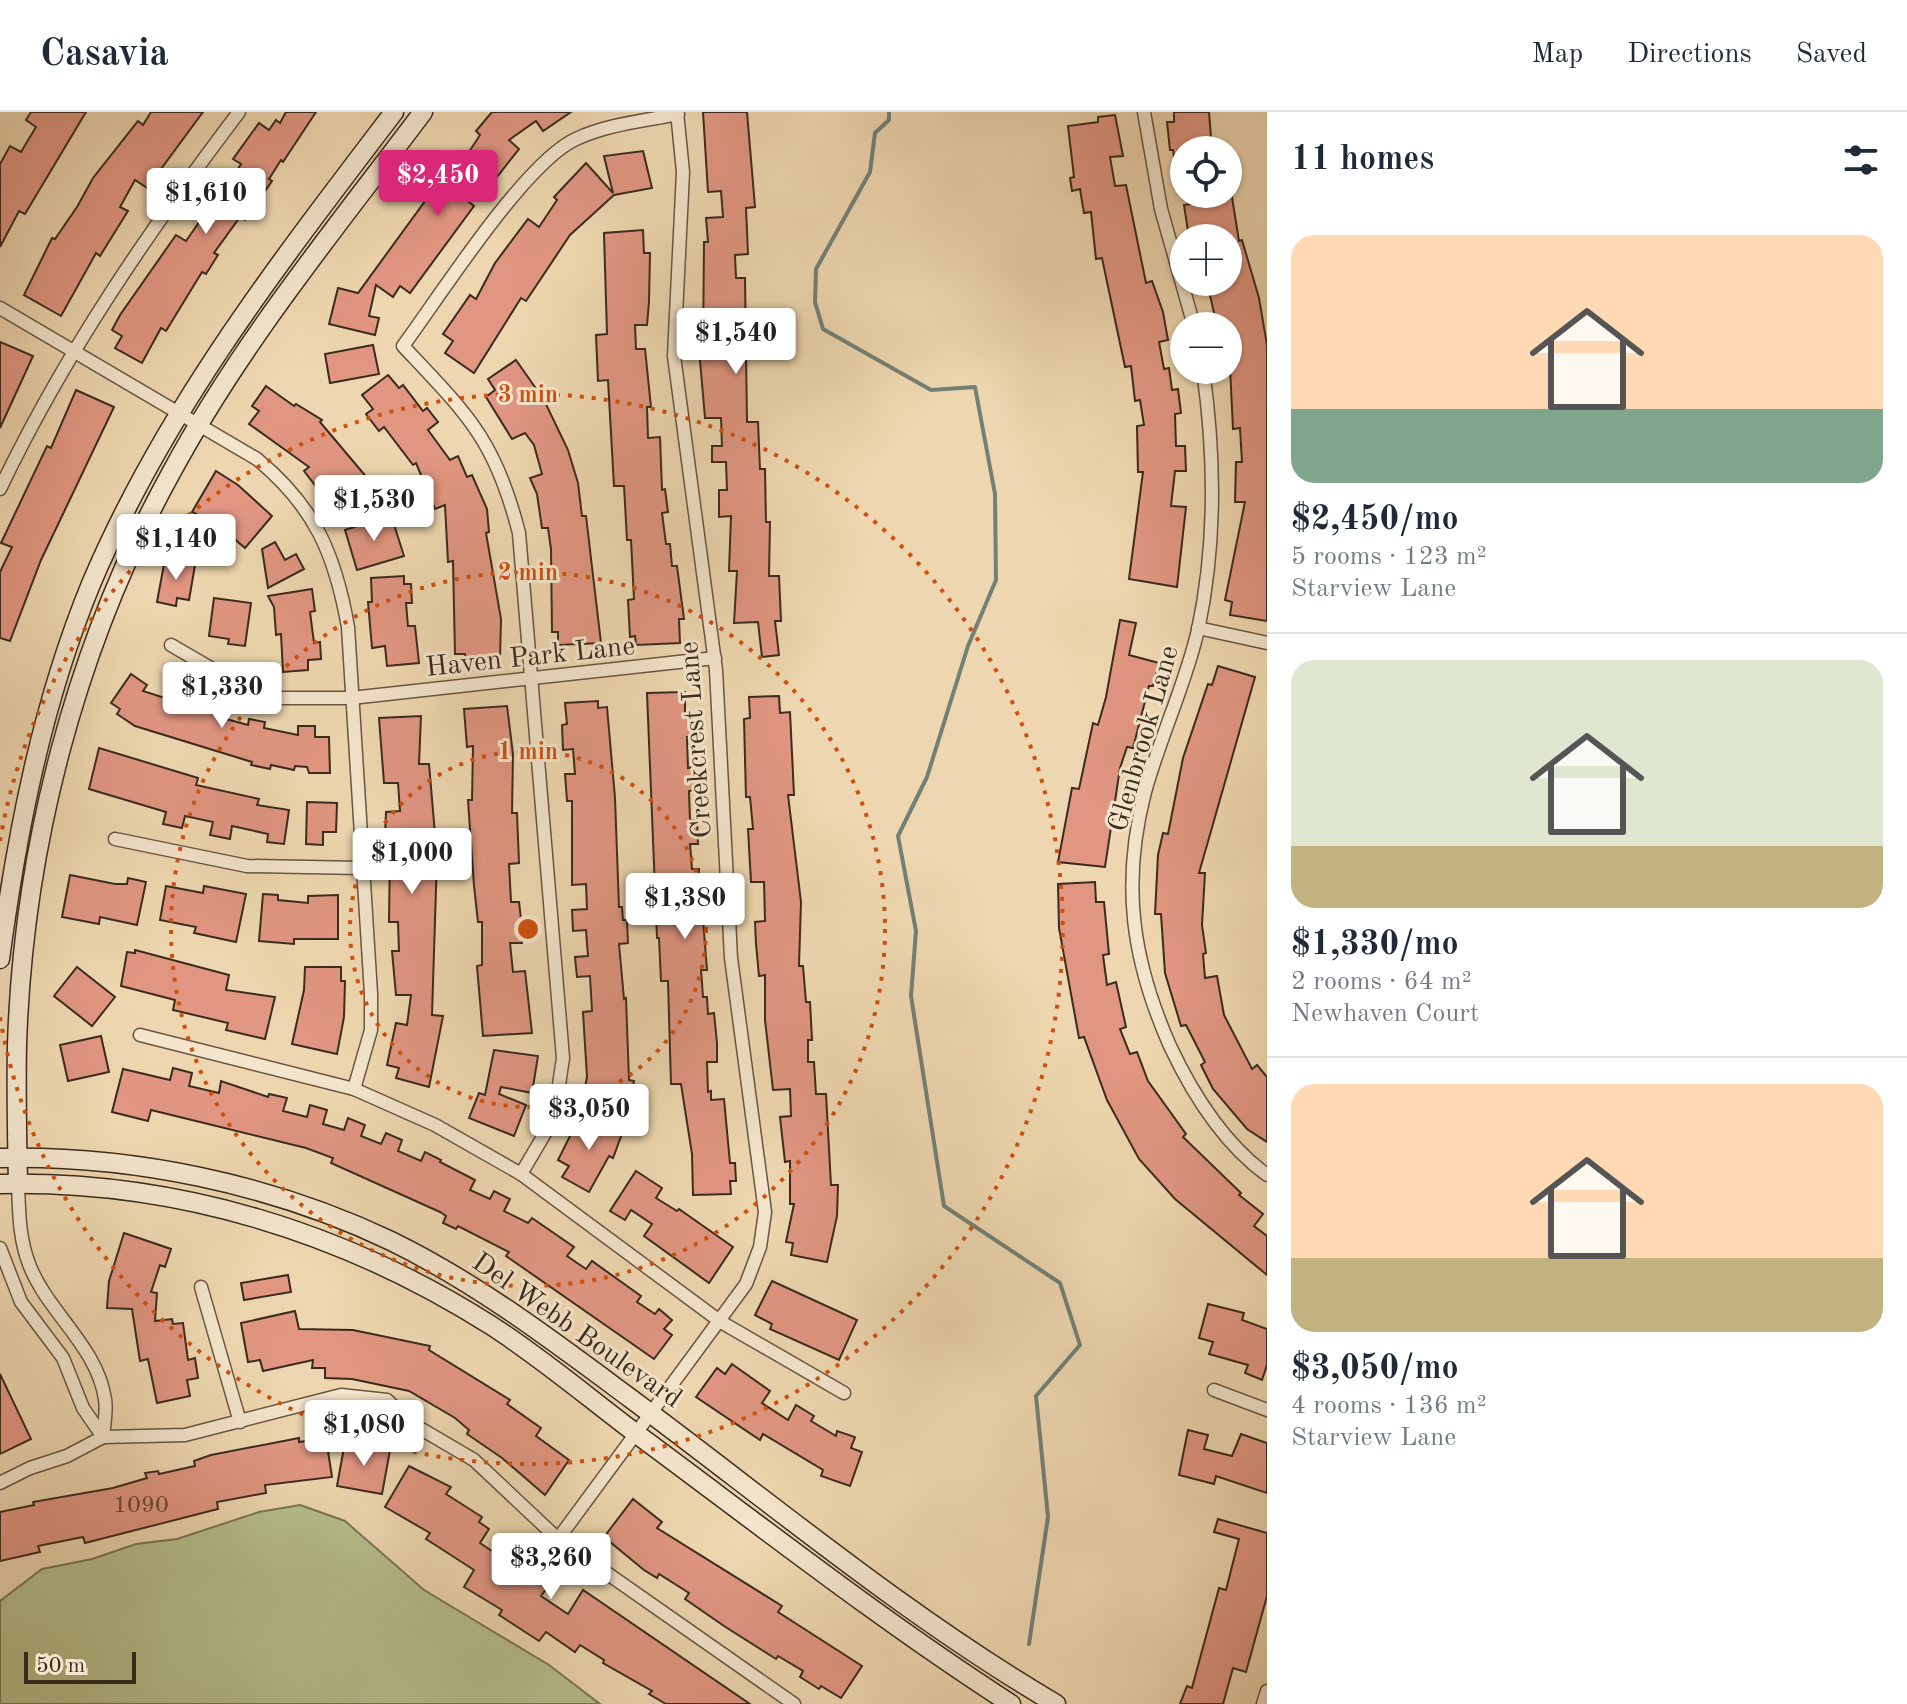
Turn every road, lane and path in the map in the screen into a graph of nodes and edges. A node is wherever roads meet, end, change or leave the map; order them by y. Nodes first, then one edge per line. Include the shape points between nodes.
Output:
1 (239, 112) edge
2 (394, 112) edge
3 (423, 112) edge
4 (1144, 112) edge
5 (678, 113) edge
6 (0, 308) edge
7 (1190, 312) edge
8 (72, 351) junction
9 (1205, 384) edge
10 (190, 417) junction
11 (0, 489) edge
12 (1198, 628) junction
13 (1267, 643) edge
14 (171, 645) dead end
15 (715, 658) junction
16 (533, 680) junction
17 (351, 698) junction
18 (115, 839) dead end
19 (361, 868) junction
20 (0, 959) edge
21 (140, 1035) dead end
22 (354, 1089) junction
23 (9, 1157) edge
24 (521, 1174) junction
25 (1267, 1175) edge
26 (9, 1184) edge
27 (0, 1248) edge
28 (201, 1287) dead end
29 (721, 1322) junction
30 (1214, 1390) dead end
31 (844, 1393) dead end
32 (1267, 1410) edge
33 (240, 1422) junction
34 (644, 1424) junction
35 (103, 1437) junction
36 (0, 1483) edge
37 (558, 1539) junction
38 (1267, 1691) edge
39 (794, 1704) edge
40 (1011, 1704) edge
41 (1056, 1704) edge
42 (1263, 1704) edge

1 - 8 street via 167,207
2 - 10 street via 256,294
3 - 10 street
4 - 7 street via 1161,209
5 - 15 street, Creekcrest Lane via 683,172 674,356
5 - 16 street via 573,140 540,167 403,346 470,417 493,452 519,533
6 - 8 street
8 - 10 street
8 - 11 street
9 - 12 street, Glenbrook Lane via 1212,431 1211,505
10 - 17 street via 257,459 307,510 340,583
10 - 20 street via 118,524 68,648 18,841
10 - 23 street via 114,594 54,779 29,909
12 - 13 street
12 - 25 street, Glenbrook Lane via 1145,791 1130,872 1135,946 1151,1002 1191,1092 1247,1161
14 - 17 street, Haven Park Lane via 250,691 282,698
15 - 16 street, Haven Park Lane
15 - 29 street, Creekcrest Lane via 731,958 765,1212 760,1247 746,1284
16 - 17 street, Haven Park Lane
16 - 24 street via 563,1058 554,1118
17 - 19 street
18 - 19 street via 247,866
19 - 22 street via 371,1030
21 - 22 street
22 - 24 street via 435,1125
23 - 26 street
23 - 34 street, Del Webb Boulevard via 178,1173 338,1219 480,1291
24 - 29 street
26 - 34 street, Del Webb Boulevard via 87,1185 174,1197 330,1241 406,1276 496,1328
26 - 35 street via 29,1265 98,1377 105,1400
27 - 35 street via 21,1302 63,1358 83,1408
28 - 33 street
29 - 31 street
29 - 34 street, Creekcrest Lane
30 - 32 street
33 - 35 street via 185,1435
33 - 37 street via 341,1395 387,1400 411,1423 474,1460
34 - 37 street, Creekcrest Lane
34 - 40 street, Del Webb Boulevard via 931,1651
34 - 41 street, Del Webb Boulevard
35 - 36 street
37 - 39 street
38 - 42 street

